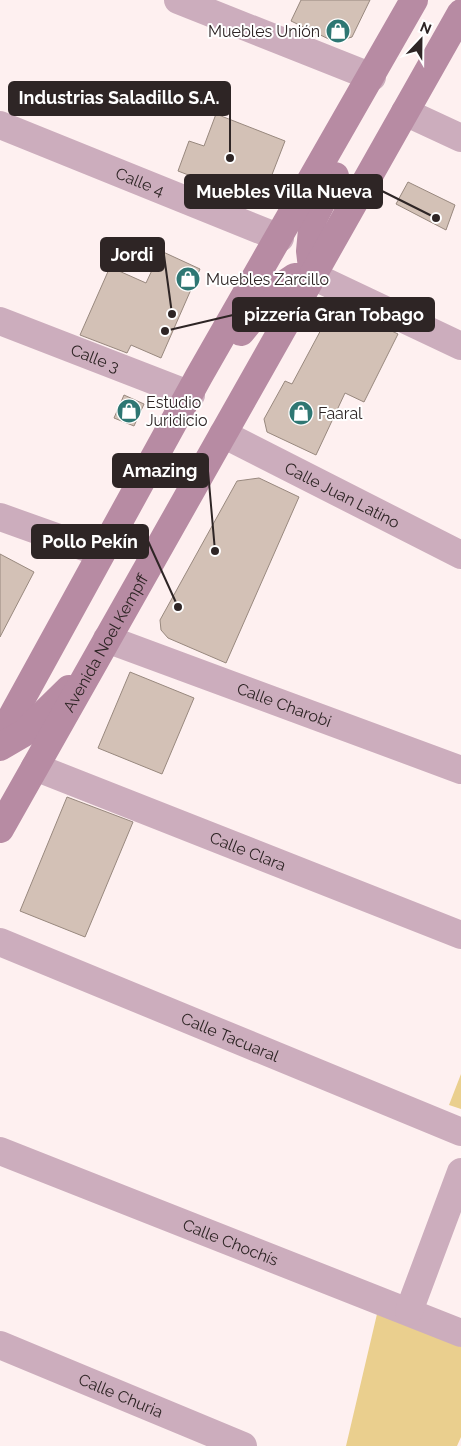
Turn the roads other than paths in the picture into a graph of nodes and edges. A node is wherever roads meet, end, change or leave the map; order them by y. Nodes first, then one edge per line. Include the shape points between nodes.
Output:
1 (178, 0) edge
2 (414, 0) edge
3 (461, 12) edge
4 (372, 78) junction
5 (355, 102) junction
6 (406, 112) junction
7 (0, 125) edge
8 (461, 138) edge
9 (280, 238) junction
10 (313, 276) junction
11 (0, 321) edge
12 (461, 346) edge
13 (195, 386) junction
14 (223, 434) junction
15 (0, 517) edge
16 (101, 553) junction
17 (461, 555) edge
18 (103, 647) junction
19 (0, 738) edge
20 (0, 747) edge
21 (35, 767) junction
22 (461, 770) edge
23 (0, 829) edge
24 (461, 935) edge
25 (0, 942) edge
26 (461, 1132) edge
27 (0, 1151) edge
28 (461, 1172) edge
29 (409, 1311) junction
30 (461, 1333) edge
31 (0, 1345) edge
32 (243, 1446) edge

1 - 4 street
2 - 4 main road
3 - 6 main road, Avenida Noel Kempff
4 - 5 main road
5 - 9 main road
5 - 10 main road via 357,132 313,219 310,251
6 - 8 street
6 - 10 main road, Avenida Noel Kempff
7 - 9 street, Calle 4
9 - 13 main road
10 - 12 street
10 - 13 main road via 295,277 274,291
10 - 14 main road, Avenida Noel Kempff
11 - 13 street, Calle 3
13 - 16 main road
14 - 17 street, Calle Juan Latino
14 - 18 main road, Avenida Noel Kempff
15 - 16 street
16 - 19 main road
18 - 20 main road via 72,685 24,733
18 - 21 main road, Avenida Noel Kempff
18 - 22 street, Calle Charobi
21 - 23 main road, Avenida Noel Kempff
21 - 24 street, Calle Clara
25 - 26 street, Calle Tacuaral
27 - 29 street, Calle Chochís
28 - 29 street
29 - 30 street, Calle Chochís
31 - 32 street, Calle Churia

